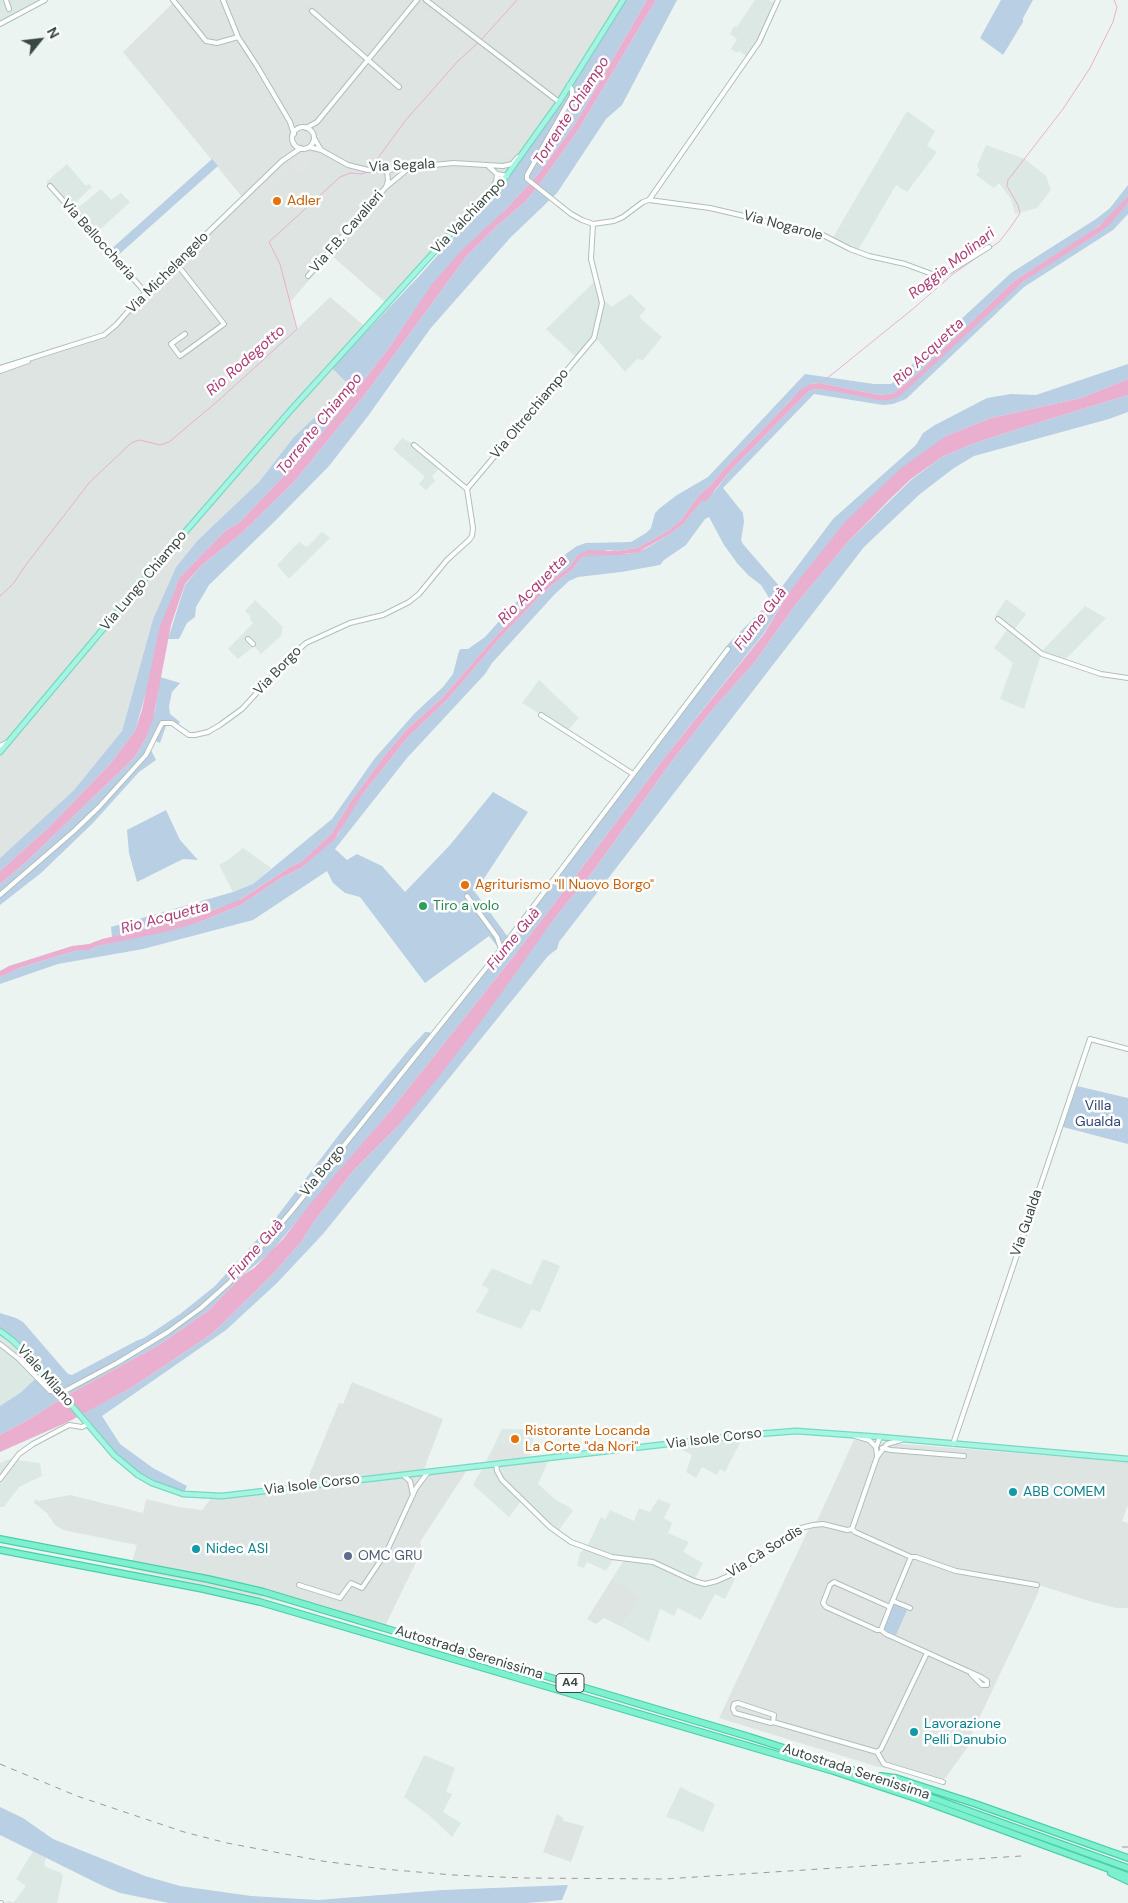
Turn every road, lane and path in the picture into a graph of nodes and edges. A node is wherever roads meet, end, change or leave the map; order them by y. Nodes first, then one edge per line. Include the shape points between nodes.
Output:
1 (6, 0) edge
2 (45, 0) edge
3 (173, 0) edge
4 (224, 0) edge
5 (418, 0) edge
6 (426, 0) edge
7 (623, 0) edge
8 (778, 0) edge
9 (9, 8) dead end
10 (312, 10) dead end
11 (0, 24) edge
12 (238, 37) junction
13 (370, 60) junction
14 (569, 85) junction
15 (399, 87) dead end
16 (559, 102) junction
17 (290, 122) junction
18 (317, 122) junction
19 (300, 128) junction
20 (306, 128) junction
21 (294, 134) junction
22 (313, 135) junction
23 (294, 143) junction
24 (530, 144) junction
25 (309, 147) junction
26 (300, 148) junction
27 (322, 150) junction
28 (290, 155) junction
29 (487, 165) junction
30 (500, 166) junction
31 (410, 168) junction
32 (387, 170) junction
33 (497, 174) junction
34 (507, 176) junction
35 (50, 186) dead end
36 (386, 187) junction
37 (649, 200) junction
38 (480, 204) junction
39 (593, 224) junction
40 (989, 247) dead end
41 (176, 263) junction
42 (308, 276) dead end
43 (146, 293) junction
44 (185, 334) dead end
45 (0, 369) edge
46 (290, 411) joint
47 (414, 445) dead end
48 (467, 489) junction
49 (998, 619) dead end
50 (248, 639) dead end
51 (253, 644) dead end
52 (728, 649) dead end
53 (1128, 678) edge
54 (541, 715) dead end
55 (8, 742) junction
56 (0, 746) edge
57 (0, 752) edge
58 (633, 774) junction
59 (0, 895) edge
60 (467, 896) dead end
61 (501, 948) junction
62 (1128, 1049) edge
63 (0, 1331) edge
64 (0, 1344) edge
65 (61, 1393) junction
66 (88, 1424) junction
67 (853, 1435) junction
68 (880, 1437) junction
69 (904, 1439) junction
70 (953, 1444) junction
71 (876, 1447) junction
72 (882, 1448) junction
73 (964, 1456) dead end
74 (877, 1457) junction
75 (1128, 1459) edge
76 (496, 1464) junction
77 (429, 1471) junction
78 (416, 1472) junction
79 (400, 1474) junction
80 (0, 1479) edge
81 (420, 1481) junction
82 (412, 1486) junction
83 (413, 1494) junction
84 (852, 1529) junction
85 (0, 1539) edge
86 (0, 1550) edge
87 (911, 1557) junction
88 (299, 1585) dead end
89 (1037, 1586) dead end
90 (893, 1600) junction
91 (890, 1607) junction
92 (910, 1608) dead end
93 (881, 1630) junction
94 (927, 1653) junction
95 (971, 1674) dead end
96 (772, 1722) junction
97 (877, 1752) junction
98 (862, 1773) junction
99 (943, 1782) dead end
100 (1078, 1858) junction
101 (1128, 1858) edge
102 (1128, 1868) edge
103 (1128, 1876) edge
104 (1128, 1881) edge

1 - 9 street
2 - 11 street
3 - 12 street via 206,41
4 - 12 street
5 - 13 street
6 - 16 street
7 - 14 main road, Via Valchiampo
8 - 37 street via 759,42
10 - 13 street
12 - 17 street
13 - 15 street
13 - 18 street
14 - 16 main road, Via Valchiampo
14 - 39 street via 572,96 527,179 571,214
16 - 24 main road, Via Valchiampo
17 - 19 street
17 - 21 street
18 - 20 street
18 - 22 street
19 - 20 street
19 - 21 street
20 - 22 street, Via Segala
21 - 23 street
22 - 25 street
22 - 27 street, Via Segala
23 - 26 street
23 - 28 street, Via Michelangelo
24 - 30 street via 512,164
24 - 34 main road, Via Valchiampo
25 - 26 street, Via Segala
25 - 27 street, Via Segala
26 - 28 street, Via Michelangelo
27 - 32 street, Via Segala via 358,168
28 - 41 street, Via Michelangelo
29 - 30 street, Via Segala
29 - 31 street, Via Segala via 453,163
29 - 33 street
30 - 34 street
31 - 32 street, Via Segala
31 - 36 street, Via F.B. Cavalieri
32 - 36 street, Via F.B. Cavalieri
33 - 34 street
33 - 38 street via 496,182
34 - 38 main road, Via Valchiampo
35 - 43 street, Via Belloccheria
36 - 42 street, Via F.B. Cavalieri
37 - 39 street via 614,221
37 - 40 street, Via Nogarole via 726,211 821,234 869,256 905,264 940,277
38 - 46 main road, Via Valchiampo
39 - 48 street, Via Oltrechiampo via 591,260 602,303 594,338
41 - 43 street, Via Michelangelo
41 - 44 street via 224,324 180,356 170,344
43 - 45 street, Via Michelangelo via 104,335
46 - 55 main road, Via Lungo Chiampo
47 - 48 street
48 - 59 street, Via Borgo via 472,536 439,568 415,598 383,615 350,623 306,643 234,715 208,732 189,735 172,723 160,726 146,755 99,807
49 - 53 street via 1042,654 1101,674
50 - 51 street
52 - 58 street, Via Borgo
54 - 58 street
55 - 56 street
55 - 57 main road, Via Lungo Chiampo
58 - 61 street, Via Borgo
60 - 61 street via 497,937
61 - 65 street, Via Borgo via 296,1205 229,1282 168,1332
62 - 70 street, Via Gualda via 1090,1040
63 - 65 main road, Viale Milano via 22,1349
64 - 65 street via 50,1391
65 - 66 main road, Viale Milano
66 - 79 main road, Via Isole Corso via 114,1455 138,1475 183,1494 222,1496
66 - 80 street via 82,1427 69,1425 23,1450
67 - 68 main road, Via Isole Corso
67 - 71 street via 869,1440
67 - 76 main road, Via Isole Corso via 771,1432
68 - 69 main road, Via Isole Corso
68 - 71 street
68 - 72 street
69 - 70 main road, Via Isole Corso
69 - 72 street
70 - 75 main road, Via Isole Corso
71 - 74 street
72 - 73 street
72 - 74 street
74 - 84 street
76 - 77 main road, Via Isole Corso
76 - 84 street, Via Cà Sordìs via 502,1480 550,1527 571,1542 612,1556 653,1562 705,1584 739,1571 801,1528 823,1524
77 - 78 main road, Via Isole Corso
77 - 81 street
78 - 79 main road, Via Isole Corso
78 - 81 street
78 - 82 street
79 - 82 street via 408,1478
81 - 83 street
82 - 83 street
83 - 88 street via 386,1551 362,1588 351,1583 340,1598
84 - 87 street, Via Cà Sordìs
85 - 98 highway, Autostrada Serenissima / A4 via 264,1592
86 - 100 highway, Autostrada Serenissima / A4 via 260,1602 833,1771
87 - 89 street, Via Cà Sordìs via 956,1570
87 - 90 street
90 - 91 street
90 - 92 street
91 - 93 street
91 - 93 street via 834,1582 823,1600 826,1607
93 - 94 street
94 - 95 street
94 - 97 street
96 - 96 street via 774,1715 734,1704 735,1713
96 - 97 street
97 - 99 street via 884,1764
98 - 101 highway via 896,1778
98 - 102 highway, Autostrada Serenissima / A4
100 - 103 highway, Autostrada Serenissima / A4
100 - 104 highway

